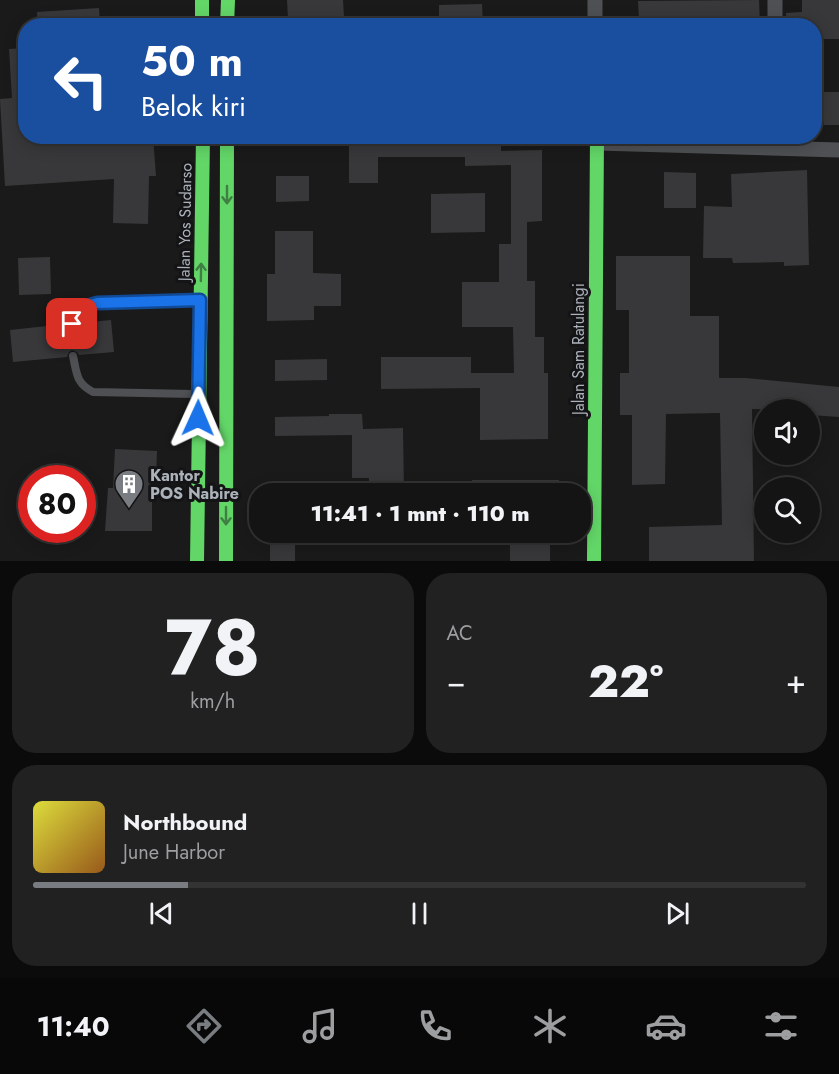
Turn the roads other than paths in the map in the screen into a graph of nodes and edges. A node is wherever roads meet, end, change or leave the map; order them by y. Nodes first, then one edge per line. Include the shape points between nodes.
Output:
1 (202, 0) edge
2 (228, 0) edge
3 (595, 0) edge
4 (776, 0) edge
5 (202, 18) edge
6 (227, 18) edge
7 (595, 18) edge
8 (775, 18) edge
9 (203, 144) edge
10 (227, 144) edge
11 (597, 144) edge
12 (781, 144) edge
13 (839, 150) edge
14 (200, 300) junction
15 (72, 324) dead end
16 (73, 356) dead end
17 (198, 394) junction
18 (197, 561) edge
19 (226, 561) edge
20 (594, 561) edge

1 - 5 main road
2 - 6 main road
3 - 7 street
4 - 8 street
14 -> 9 main road, Jalan Yos Sudarso
10 -> 19 main road
11 - 20 main road, Jalan Sam Ratulangi
12 - 13 street
14 - 15 lane via 97,303 78,313
14 - 17 main road, Jalan Yos Sudarso
16 - 17 lane via 78,378 93,392
17 - 18 main road, Jalan Yos Sudarso

